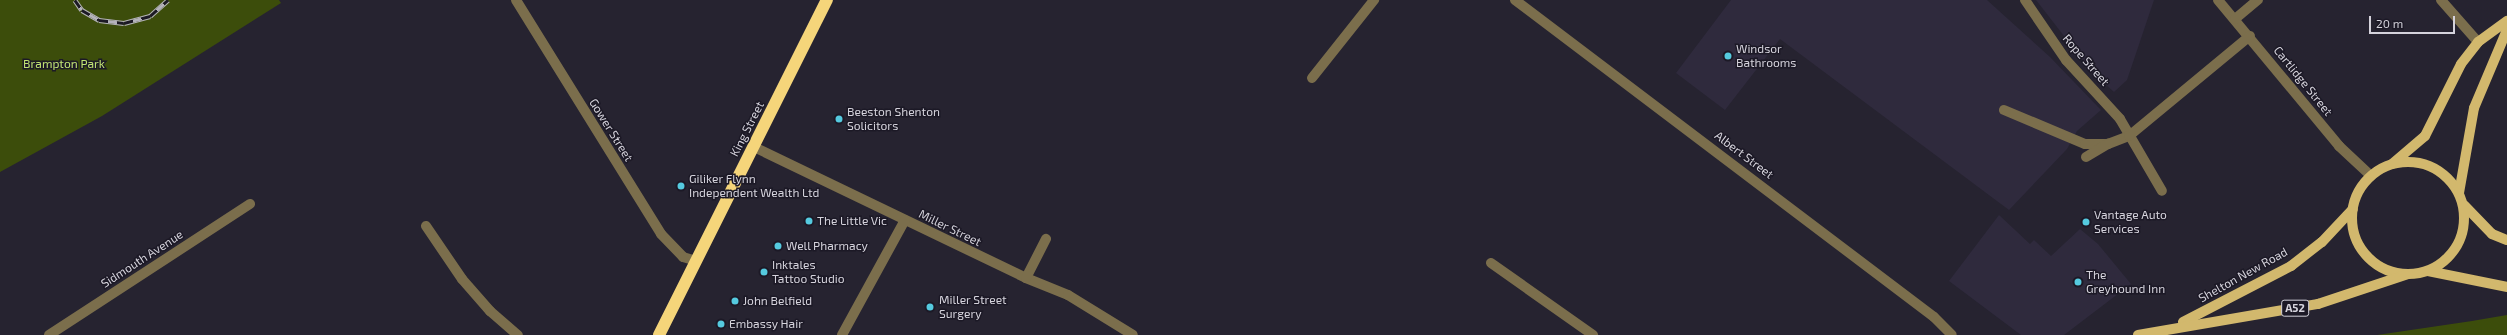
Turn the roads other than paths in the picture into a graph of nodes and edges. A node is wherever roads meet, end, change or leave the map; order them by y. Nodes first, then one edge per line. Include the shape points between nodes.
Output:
1 (516, 0) edge
2 (828, 0) edge
3 (1374, 0) edge
4 (1515, 0) edge
5 (2025, 0) edge
6 (2218, 0) edge
7 (2258, 0) edge
8 (2441, 0) edge
9 (2235, 19) junction
10 (2507, 21) edge
11 (2507, 30) edge
12 (2250, 36) junction
13 (2478, 42) junction
14 (1312, 78) dead end
15 (2004, 110) dead end
16 (2129, 136) junction
17 (2108, 144) junction
18 (754, 147) junction
19 (2086, 157) dead end
20 (2390, 165) junction
21 (2370, 175) junction
22 (2162, 191) dead end
23 (2459, 193) junction
24 (250, 204) dead end
25 (2464, 205) junction
26 (2353, 209) junction
27 (905, 220) junction
28 (426, 226) dead end
29 (1046, 240) dead end
30 (2507, 240) edge
31 (696, 261) junction
32 (1491, 263) dead end
33 (2428, 271) junction
34 (2410, 274) junction
35 (1026, 278) junction
36 (2507, 287) edge
37 (2176, 326) junction
38 (49, 335) edge
39 (518, 335) edge
40 (659, 335) edge
41 (842, 335) edge
42 (1134, 335) edge
43 (1593, 335) edge
44 (1952, 335) edge
45 (2138, 335) edge

1 - 31 street, Gower Street via 661,234 683,257
2 - 18 highway, King Street
3 - 14 street
4 - 44 street, Albert Street via 1916,303
5 - 16 street, Rope Street via 2066,60 2096,90
6 - 9 street, Cartlidge Street
7 - 9 street
8 - 13 street
9 - 12 street, Cartlidge Street
10 - 13 main road
11 - 23 main road via 2474,108
12 - 16 street
12 - 21 street, Cartlidge Street via 2339,146
13 - 20 main road via 2461,64 2425,136
15 - 17 street via 2085,144
16 - 17 street
16 - 22 street, Rope Street
17 - 19 street
18 - 27 street, Miller Street
18 - 31 highway, King Street
20 - 21 main road, A52
20 - 23 main road, A52 via 2410,163 2444,173
21 - 26 main road, A52 via 2358,190
23 - 25 main road, A52
24 - 38 street, Sidmouth Avenue
25 - 30 main road, A52 via 2492,234
25 - 33 main road, A52 via 2462,238 2450,256
26 - 34 main road, A52 via 2354,235 2366,255 2384,267
26 - 37 main road, Shelton New Road / A52 via 2322,242 2291,266
27 - 35 street, Miller Street
27 - 41 street
28 - 39 street via 462,279 490,311
29 - 35 street
31 - 40 highway, King Street
32 - 43 street
33 - 34 main road, A52
33 - 36 main road, A52
34 - 37 main road, Shelton New Road / A52 via 2318,304
35 - 42 street, Miller Street via 1068,295
37 - 45 main road, Shelton New Road / A52

